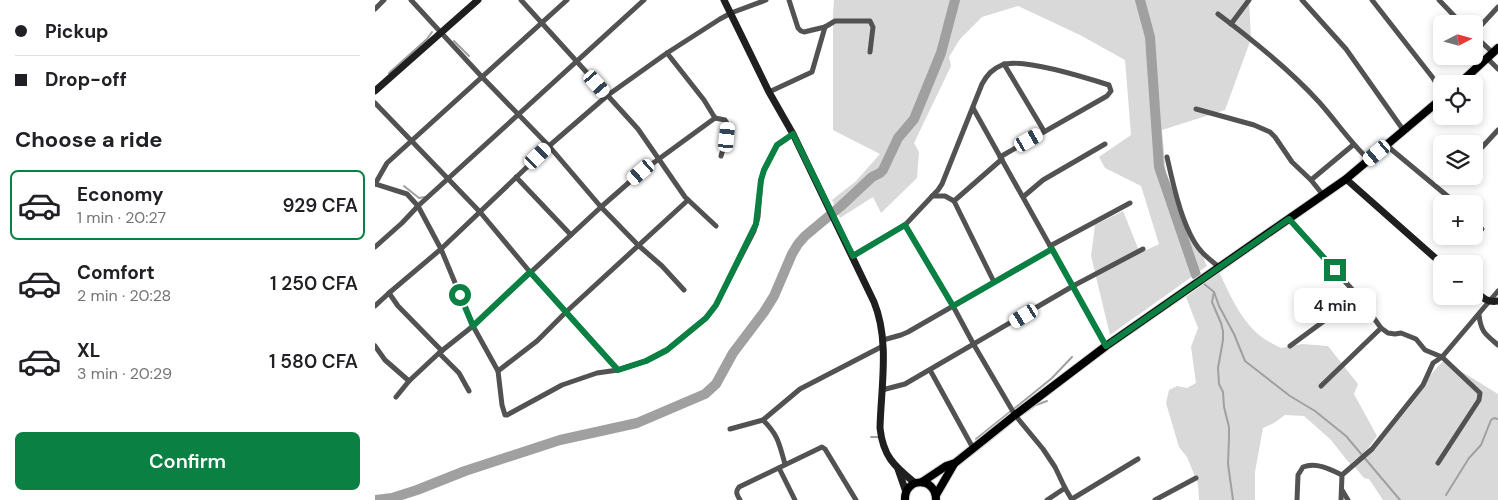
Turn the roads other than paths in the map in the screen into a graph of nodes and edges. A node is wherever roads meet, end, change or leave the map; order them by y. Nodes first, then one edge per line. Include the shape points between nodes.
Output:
1 (384, 0) edge
2 (411, 0) edge
3 (479, 0) edge
4 (521, 0) edge
5 (567, 0) edge
6 (724, 0) edge
7 (766, 0) edge
8 (789, 0) edge
9 (1249, 0) edge
10 (1303, 0) edge
11 (1372, 0) edge
12 (1439, 0) edge
13 (639, 1) edge
14 (1498, 7) edge
15 (375, 9) edge
16 (731, 13) junction
17 (1218, 14) dead end
18 (1453, 15) edge
19 (541, 24) junction
20 (1231, 24) junction
21 (1483, 24) edge
22 (825, 28) junction
23 (442, 33) junction
24 (1483, 43) edge
25 (870, 52) dead end
26 (667, 53) junction
27 (1493, 53) edge
28 (577, 60) junction
29 (1004, 64) junction
30 (1498, 69) edge
31 (1469, 75) edge
32 (481, 77) junction
33 (1433, 78) edge
34 (375, 91) edge
35 (769, 92) junction
36 (607, 95) junction
37 (375, 103) edge
38 (1433, 106) edge
39 (973, 108) junction
40 (1196, 109) dead end
41 (519, 114) junction
42 (715, 118) junction
43 (1404, 130) junction
44 (1498, 130) edge
45 (1044, 131) junction
46 (793, 134) junction
47 (412, 141) junction
48 (1105, 144) dead end
49 (1353, 145) junction
50 (1386, 145) junction
51 (549, 146) junction
52 (1483, 146) edge
53 (721, 156) dead end
54 (1167, 157) dead end
55 (1001, 158) junction
56 (658, 159) junction
57 (1369, 160) junction
58 (516, 177) junction
59 (448, 178) junction
60 (1346, 179) junction
61 (1311, 180) junction
62 (375, 184) edge
63 (1323, 195) junction
64 (1446, 195) edge
65 (933, 196) junction
66 (1023, 198) junction
67 (688, 200) junction
68 (953, 201) junction
69 (1130, 203) dead end
70 (418, 206) junction
71 (601, 207) junction
72 (480, 212) junction
73 (1289, 219) junction
74 (905, 225) junction
75 (716, 226) dead end
76 (571, 234) junction
77 (638, 245) junction
78 (375, 247) edge
79 (1051, 247) junction
80 (1143, 248) dead end
81 (441, 249) junction
82 (853, 256) junction
83 (1433, 256) edge
84 (1219, 267) junction
85 (530, 272) junction
86 (994, 282) junction
87 (1073, 286) junction
88 (684, 290) dead end
89 (1498, 291) edge
90 (389, 293) junction
91 (1358, 296) junction
92 (1483, 297) edge
93 (1489, 301) junction
94 (1498, 301) edge
95 (375, 306) edge
96 (953, 306) junction
97 (565, 312) junction
98 (1479, 315) junction
99 (473, 326) junction
100 (1381, 328) junction
101 (883, 343) junction
102 (974, 345) junction
103 (1498, 345) edge
104 (375, 346) edge
105 (1106, 346) junction
106 (1290, 346) dead end
107 (440, 352) junction
108 (1442, 357) junction
109 (618, 370) junction
110 (930, 370) junction
111 (498, 371) junction
112 (409, 381) junction
113 (1321, 386) dead end
114 (882, 390) junction
115 (469, 391) dead end
116 (396, 397) dead end
117 (1015, 415) junction
118 (763, 420) junction
119 (730, 429) dead end
120 (973, 448) junction
121 (1139, 459) dead end
122 (955, 462) junction
123 (1438, 463) dead end
124 (785, 464) junction
125 (779, 468) junction
126 (898, 469) junction
127 (1342, 475) junction
128 (1196, 478) dead end
129 (919, 483) junction
130 (1065, 488) junction
131 (1341, 489) junction
132 (905, 498) edge
133 (936, 498) edge
134 (740, 500) edge
135 (795, 500) edge
136 (856, 500) edge
137 (1047, 500) edge
138 (1072, 500) edge
139 (1155, 500) edge
140 (1297, 500) edge
141 (1341, 500) edge
142 (1348, 500) edge

1 - 15 street
2 - 23 street
3 - 23 main road
4 - 19 street
5 - 19 street
6 - 16 main road
7 - 16 street
8 - 22 street via 801,32
9 - 20 street
10 - 43 street via 1346,49
11 - 33 street
12 - 18 street
13 - 28 street
14 - 21 street
16 - 26 street
16 - 35 main road
17 - 20 street
19 - 28 street
19 - 32 street
20 - 49 street via 1255,42 1318,102
22 - 25 street via 835,21 870,21 873,27
22 - 35 street via 812,72
23 - 32 street
23 - 34 main road
24 - 27 street
26 - 36 street
26 - 42 street
27 - 30 street
27 - 31 main road
28 - 36 street
28 - 41 street
29 - 39 street via 986,77
29 - 45 street
29 - 45 street via 1025,64 1111,87 1107,96
32 - 41 street
32 - 47 street
35 - 46 main road
36 - 51 street
36 - 56 street via 638,129
37 - 47 street
38 - 43 main road
39 - 55 street
39 - 65 street via 947,174
40 - 61 street via 1269,132
41 - 51 street
41 - 59 street
42 - 53 street via 725,120 728,125
42 - 56 street
43 - 50 main road
44 - 52 street
45 - 55 street
46 - 82 main road
46 - 109 street via 777,145 764,170 756,224 716,305 706,318 667,350
47 - 59 street
47 - 62 street via 387,163
48 - 66 street via 1043,180
49 - 57 street
49 - 61 street
50 - 57 main road
50 - 64 street
51 - 58 street
51 - 71 street
54 - 84 street via 1189,230 1201,251
55 - 66 street
55 - 68 street
56 - 67 street
56 - 71 street
57 - 60 main road
58 - 72 street
58 - 76 street
59 - 70 street
59 - 72 street
60 - 63 main road
60 - 83 main road
61 - 63 street
62 - 70 street via 407,194
63 - 73 main road
65 - 68 street via 945,196
65 - 74 street
66 - 79 street
67 - 75 street
67 - 77 street
68 - 86 street
69 - 79 street
70 - 78 street
70 - 81 street
71 - 76 street
71 - 77 street
72 - 81 street
72 - 85 street
73 - 84 main road
73 - 91 street
74 - 82 street
74 - 96 street
76 - 85 street
77 - 88 street
77 - 97 street
79 - 86 street
79 - 87 street
80 - 87 street
81 - 90 street
81 - 99 street
82 - 101 main road via 878,310
84 - 105 main road
85 - 97 street
85 - 99 street
86 - 96 street
87 - 102 street
87 - 105 street
89 - 93 street
90 - 95 street
90 - 107 street
91 - 100 street
91 - 106 street
92 - 93 main road
93 - 94 main road
93 - 98 street
96 - 101 street
96 - 102 street
97 - 109 street
97 - 111 street via 537,341
98 - 103 street via 1484,333
98 - 108 street
99 - 107 street
99 - 111 street
100 - 108 street via 1388,333 1414,338 1428,353
100 - 113 street
101 - 114 main road
101 - 118 street via 801,389
102 - 110 street
102 - 117 street
104 - 112 street via 385,360
105 - 117 main road
107 - 112 street
107 - 115 street
108 - 123 street via 1478,390 1480,397
108 - 127 street via 1433,363 1423,385 1372,449
109 - 111 street via 597,373 562,385 506,416
110 - 114 street via 905,384
110 - 120 street
112 - 116 street
114 - 126 main road via 881,441 887,456
117 - 120 main road
117 - 130 street via 1043,449
118 - 119 street
118 - 124 street via 776,435
120 - 122 main road
121 - 138 street
122 - 129 main road
122 - 133 main road
124 - 125 street
124 - 136 street via 821,447 825,449
125 - 134 street via 739,487 736,493
125 - 135 street
126 - 129 main road
126 - 132 main road
127 - 131 street
127 - 140 street via 1316,465 1303,467 1298,475
128 - 139 street
129 - 132 main road via 909,487
129 - 133 main road via 929,484
130 - 137 street
130 - 138 street
131 - 141 street
131 - 142 street

